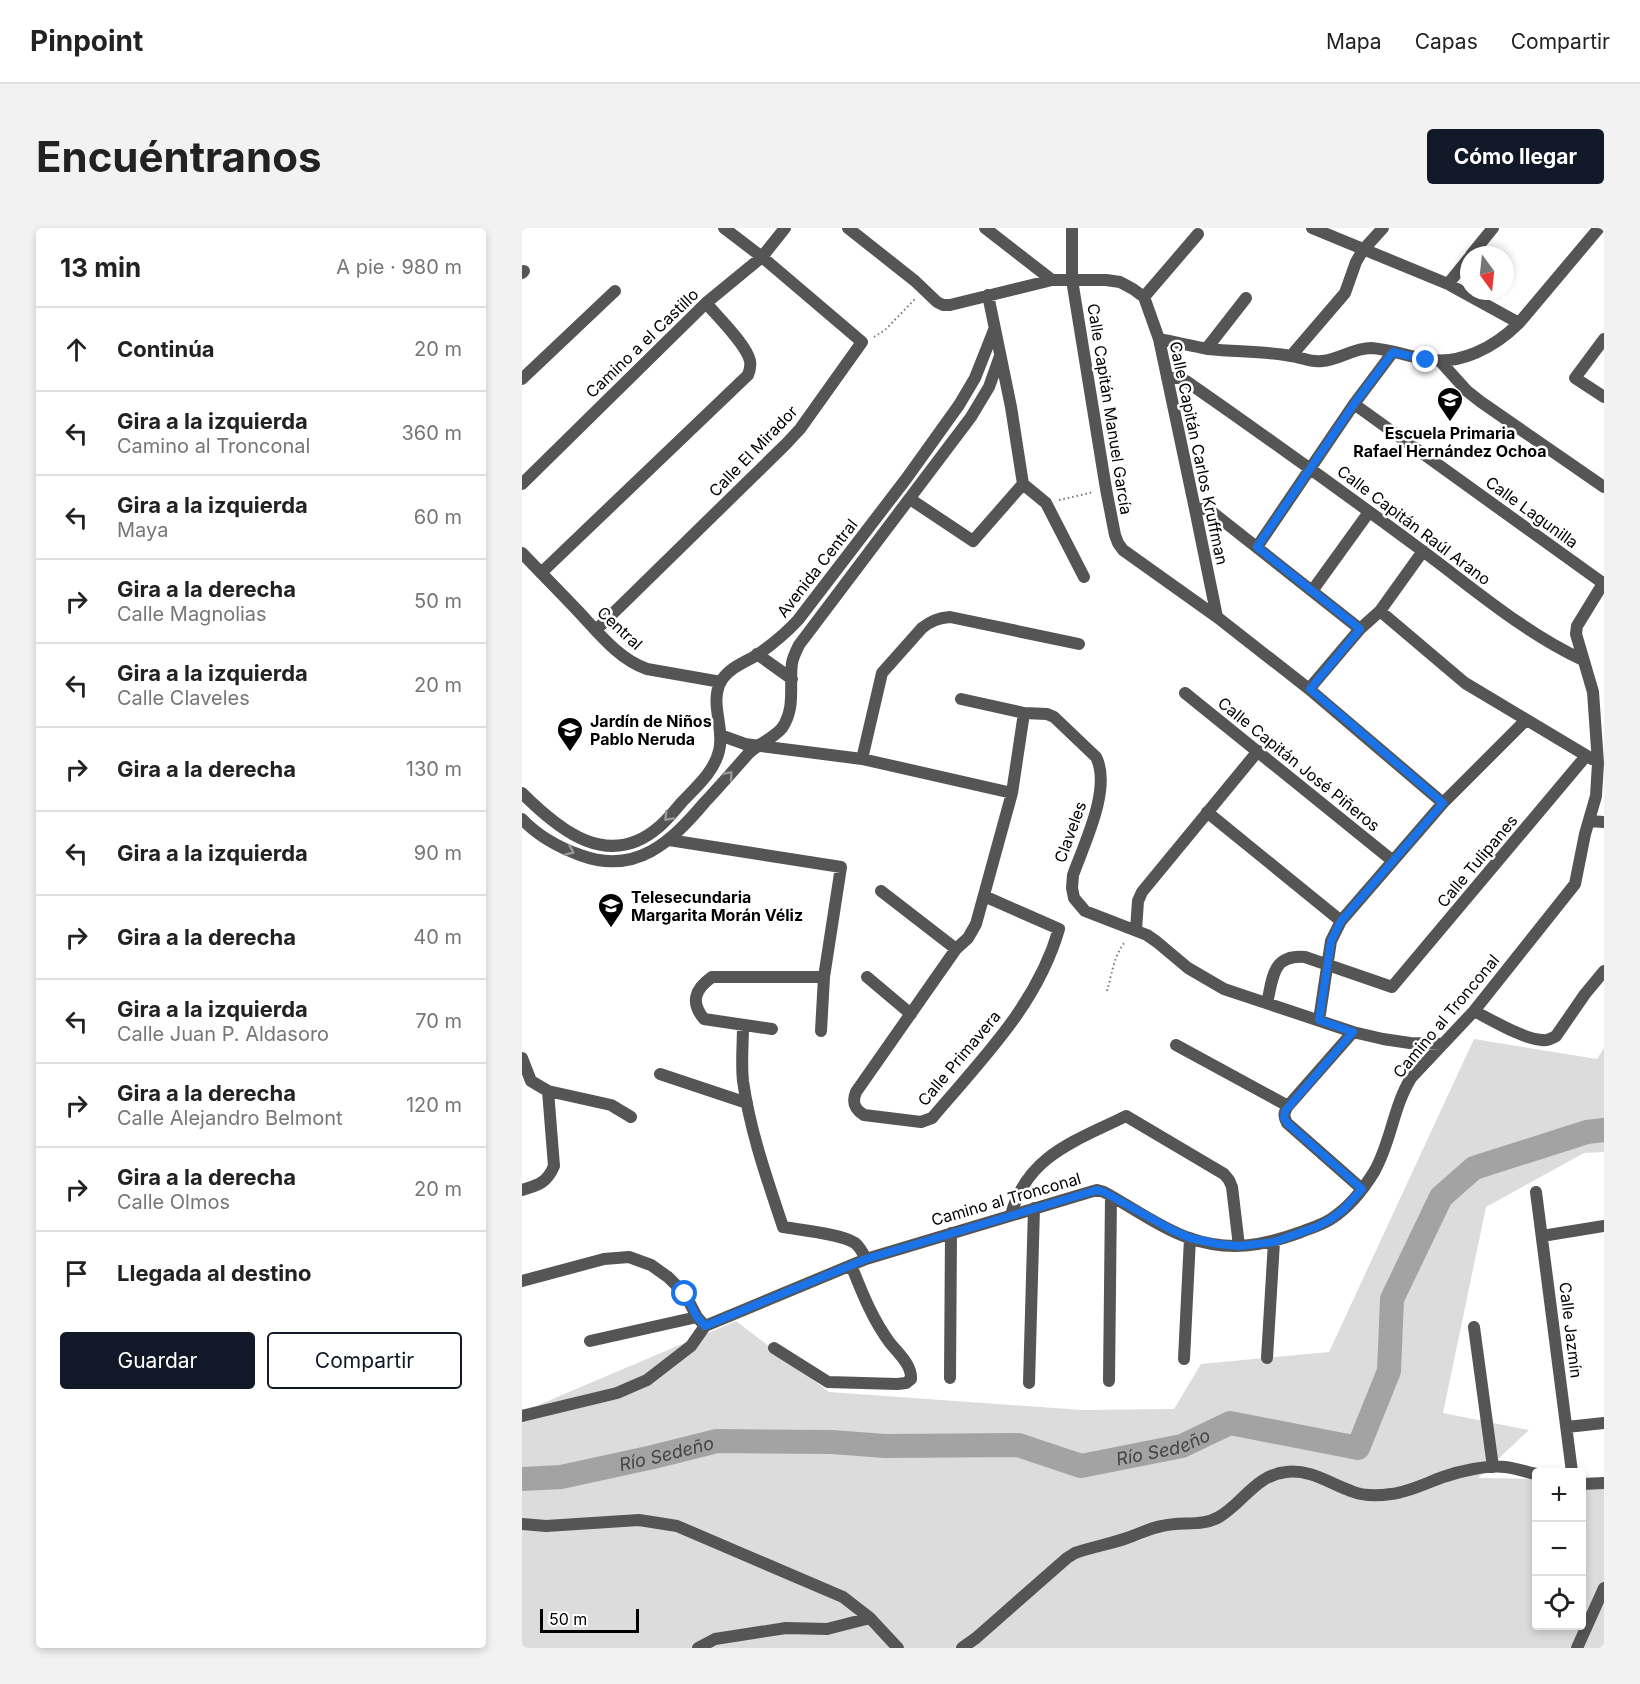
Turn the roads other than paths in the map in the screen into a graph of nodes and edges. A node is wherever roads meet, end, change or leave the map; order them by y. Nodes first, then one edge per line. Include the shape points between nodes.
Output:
1 (724, 228) edge
2 (785, 228) edge
3 (848, 228) edge
4 (985, 228) edge
5 (1072, 228) edge
6 (1312, 228) edge
7 (1383, 228) edge
8 (1493, 228) edge
9 (1591, 231) edge
10 (1198, 234) dead end
11 (1478, 246) edge
12 (1363, 250) junction
13 (762, 257) junction
14 (1460, 269) edge
15 (1052, 280) junction
16 (1072, 280) junction
17 (1448, 284) junction
18 (615, 291) dead end
19 (988, 295) junction
20 (1144, 297) junction
21 (1246, 298) dead end
22 (706, 303) junction
23 (1519, 323) junction
24 (994, 330) junction
25 (1159, 339) junction
26 (1604, 339) edge
27 (1207, 348) junction
28 (1393, 352) junction
29 (1000, 356) junction
30 (1291, 356) junction
31 (1440, 361) junction
32 (1167, 378) junction
33 (522, 379) edge
34 (1604, 397) edge
35 (1354, 404) junction
36 (1310, 468) junction
37 (522, 484) edge
38 (1023, 484) junction
39 (1604, 487) edge
40 (910, 499) junction
41 (1195, 509) junction
42 (1369, 512) junction
43 (1257, 547) junction
44 (1423, 551) junction
45 (522, 553) edge
46 (541, 573) junction
47 (1084, 577) dead end
48 (1604, 583) edge
49 (1312, 591) junction
50 (1380, 611) junction
51 (1217, 618) junction
52 (1360, 629) junction
53 (596, 630) junction
54 (1079, 644) dead end
55 (757, 654) junction
56 (1583, 660) junction
57 (792, 679) junction
58 (1604, 680) edge
59 (1590, 681) junction
60 (720, 682) junction
61 (1310, 689) junction
62 (1185, 693) dead end
63 (961, 699) dead end
64 (1024, 713) junction
65 (1527, 720) junction
66 (720, 735) junction
67 (758, 745) junction
68 (1258, 751) junction
69 (1586, 756) junction
70 (862, 759) junction
71 (1601, 763) edge
72 (522, 793) edge
73 (1012, 793) junction
74 (1443, 803) junction
75 (1207, 812) junction
76 (522, 819) edge
77 (1589, 820) junction
78 (1604, 822) edge
79 (669, 840) junction
80 (1393, 861) junction
81 (880, 891) dead end
82 (984, 896) junction
83 (1341, 921) junction
84 (1136, 930) junction
85 (957, 949) junction
86 (1328, 964) junction
87 (1604, 971) edge
88 (824, 977) junction
89 (867, 977) dead end
90 (1267, 1003) junction
91 (1474, 1011) junction
92 (911, 1014) junction
93 (1319, 1020) junction
94 (743, 1026) junction
95 (772, 1029) dead end
96 (821, 1031) dead end
97 (1353, 1032) junction
98 (1442, 1044) junction
99 (1176, 1045) dead end
100 (522, 1058) edge
101 (660, 1074) dead end
102 (548, 1091) junction
103 (747, 1102) junction
104 (1286, 1112) junction
105 (631, 1117) dead end
106 (1362, 1189) junction
107 (522, 1190) edge
108 (1536, 1192) dead end
109 (1111, 1196) junction
110 (1034, 1208) junction
111 (1011, 1215) junction
112 (1604, 1226) edge
113 (951, 1233) junction
114 (1542, 1236) junction
115 (1190, 1238) junction
116 (1274, 1242) junction
117 (1239, 1246) junction
118 (866, 1259) junction
119 (851, 1265) junction
120 (522, 1281) edge
121 (701, 1321) junction
122 (1474, 1327) dead end
123 (590, 1341) dead end
124 (774, 1348) dead end
125 (1267, 1358) dead end
126 (1184, 1359) dead end
127 (950, 1378) dead end
128 (1109, 1381) dead end
129 (1029, 1383) dead end
130 (522, 1416) edge
131 (1604, 1423) edge
132 (1567, 1427) junction
133 (1493, 1467) junction
134 (1571, 1468) edge
135 (1532, 1473) edge
136 (1604, 1483) edge
137 (1586, 1484) edge
138 (522, 1524) edge
139 (1604, 1588) edge
140 (870, 1618) junction
141 (969, 1647) edge
142 (698, 1648) edge
143 (898, 1648) edge
144 (1577, 1648) edge

1 - 13 street
2 - 13 street, Camino a el Castillo
3 - 19 street via 943,305
4 - 15 street
5 - 16 street, Calle Capitán Manuel García
6 - 12 street
7 - 12 street
8 - 11 street
9 - 23 street
10 - 20 street
12 - 17 street
12 - 30 street via 1345,293
13 - 22 street, Camino a el Castillo
13 - 53 street, Calle El Mirador via 862,342 800,429
14 - 17 street
15 - 16 street
15 - 19 street
16 - 20 street via 1120,282
16 - 51 street, Calle Capitán Manuel García via 1118,543
17 - 23 street
18 - 33 street
19 - 24 street
20 - 25 street, Calle Capitán Carlos Kruffman
21 - 27 street
22 - 37 street, Camino a el Castillo
22 - 46 street via 746,350 750,360 748,375
23 - 31 street via 1491,346
24 - 29 street
24 - 55 street, Avenida Central via 968,392 906,479 798,620
25 - 27 street
25 - 32 street, Calle Capitán Carlos Kruffman
26 - 34 street via 1575,378
27 - 30 street
28 - 30 street via 1363,349 1322,361
28 - 31 street
28 - 35 street
29 - 38 street
29 - 40 street, Avenida Central via 981,402
31 - 39 street via 1481,402
32 - 36 street, Calle Capitán Raúl Arano via 1186,381
32 - 41 street, Calle Capitán Carlos Kruffman
35 - 36 street
35 - 48 street, Calle Lagunilla
36 - 42 street, Calle Capitán Raúl Arano
36 - 43 street
38 - 40 street via 973,541
38 - 47 street via 1046,503
40 - 57 street, Avenida Central via 798,645
41 - 43 street via 1212,512
41 - 51 street, Calle Capitán Carlos Kruffman
42 - 44 street, Calle Capitán Raúl Arano
42 - 49 street
43 - 49 street
44 - 50 street
44 - 56 street, Calle Capitán Raúl Arano via 1486,600
45 - 46 street, Central
46 - 53 street, Central
48 - 56 street, Camino al Tronconal via 1577,626
49 - 52 street
50 - 52 street
50 - 65 street via 1465,683
51 - 61 street
52 - 61 street
53 - 60 street, Central via 635,665
54 - 70 street via 950,617 930,622 882,674
55 - 57 street
55 - 60 street, Avenida Central
56 - 59 street, Camino al Tronconal
57 - 67 street, Avenida Central via 789,715 773,737
58 - 59 street
59 - 71 street, Camino al Tronconal
60 - 66 street
61 - 74 street
62 - 68 street, Calle Capitán José Piñeros
63 - 64 street, Claveles
64 - 73 street
64 - 84 street, Claveles via 1054,717 1096,757 1101,772 1099,802 1072,875 1074,898 1093,915
65 - 69 street
65 - 74 street
66 - 67 street
66 -> 72 street via 720,750 705,778 660,826 631,843 615,846 584,841 567,832
67 - 70 street
79 -> 67 street, Avenida Central
68 - 75 street
68 - 80 street, Calle Capitán José Piñeros
69 - 71 street
69 - 86 street, Calle Tulipanes via 1392,987
70 - 73 street
71 - 77 street, Camino al Tronconal
73 - 82 street
74 - 80 street
75 - 83 street
75 - 84 street via 1142,892
76 -> 79 street, Avenida Central via 552,843 592,860 633,860
77 - 78 street
77 - 91 street, Camino al Tronconal via 1575,884
79 - 88 street via 841,867
80 - 83 street
81 - 85 street
82 - 85 street via 976,924
82 - 92 street, Calle Primavera via 1059,929 1047,964 1007,1030 932,1118 921,1122 864,1115 854,1106 856,1092
83 - 86 street via 1331,941
84 - 90 street via 1204,978
85 - 92 street
86 - 90 street via 1305,957 1287,958 1275,970
86 - 93 street
87 - 91 street via 1550,1040 1530,1038
88 - 94 street via 712,977 702,984 696,996 697,1010 704,1019
88 - 96 street
89 - 92 street
90 - 93 street
91 - 98 street, Camino al Tronconal
93 - 97 street
94 - 95 street
94 - 103 street
97 - 98 street via 1410,1043
97 - 104 street
98 - 106 street, Camino al Tronconal via 1404,1090 1379,1163
99 - 104 street
100 - 102 street via 531,1081
101 - 103 street
102 - 105 street via 611,1105
102 - 107 street via 554,1166 550,1176
103 - 118 street via 759,1156 783,1227 842,1237 852,1241
104 - 106 street via 1287,1123
106 - 116 street, Camino al Tronconal via 1331,1219
108 - 114 street, Calle Jazmín
109 - 110 street, Camino al Tronconal via 1097,1190
109 - 115 street, Camino al Tronconal
109 - 128 street
110 - 111 street, Camino al Tronconal
110 - 129 street
111 - 113 street, Camino al Tronconal
111 - 117 street via 1023,1185 1047,1158 1126,1116 1224,1174 1232,1187
112 - 114 street
113 - 118 street, Camino al Tronconal
113 - 127 street
114 - 132 street, Calle Jazmín
115 - 117 street, Camino al Tronconal
115 - 126 street
116 - 117 street, Camino al Tronconal
116 - 125 street
118 - 119 street, Camino al Tronconal
119 - 121 street, Camino al Tronconal
119 - 124 street via 867,1304 909,1367 911,1379 897,1384 828,1382
120 - 121 street via 604,1259 629,1257 668,1277 685,1294
121 - 123 street
121 - 130 street, Camino al Tronconal via 691,1346 647,1380 617,1393
122 - 133 street
131 - 132 street
132 - 134 street, Calle Jazmín
133 - 135 street
133 - 141 street via 1371,1496 1298,1471 1269,1476 1228,1511 1205,1523 1155,1527 1067,1558
136 - 137 street
138 - 140 street via 639,1520 677,1526 843,1597
139 - 144 street
140 - 142 street via 827,1629 786,1628 715,1640
140 - 143 street

